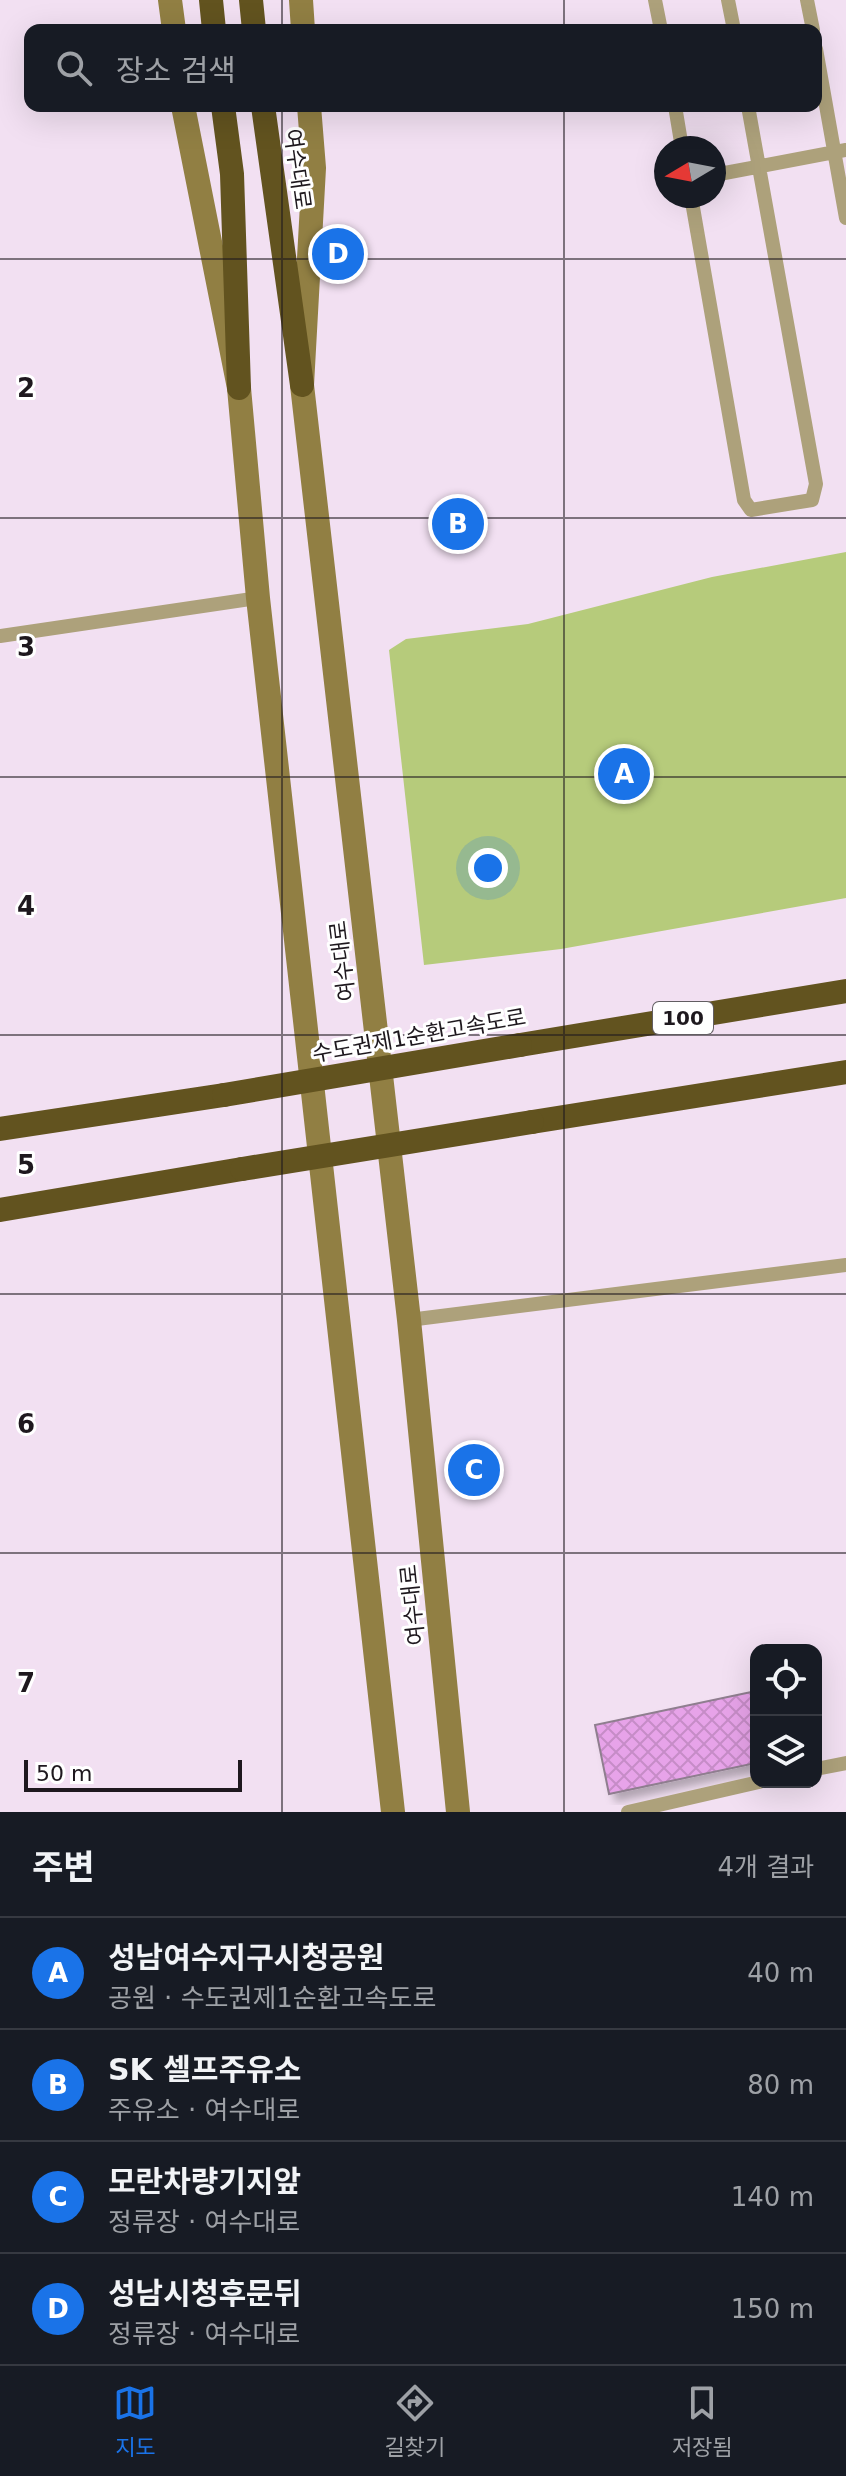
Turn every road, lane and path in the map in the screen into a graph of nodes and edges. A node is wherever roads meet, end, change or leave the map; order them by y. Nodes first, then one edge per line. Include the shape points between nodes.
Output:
1 (170, 0) edge
2 (211, 0) edge
3 (251, 0) edge
4 (301, 0) edge
5 (655, 0) edge
6 (728, 0) edge
7 (807, 0) edge
8 (173, 24) edge
9 (213, 24) edge
10 (253, 24) edge
11 (303, 24) edge
12 (660, 24) edge
13 (733, 24) edge
14 (812, 24) edge
15 (822, 75) edge
16 (184, 112) edge
17 (224, 112) edge
18 (264, 112) edge
19 (309, 112) edge
20 (676, 112) edge
21 (749, 112) edge
22 (680, 136) edge
23 (840, 152) edge
24 (759, 167) junction
25 (726, 173) edge
26 (693, 208) edge
27 (846, 218) edge
28 (302, 385) junction
29 (239, 388) junction
30 (258, 598) junction
31 (0, 636) edge
32 (846, 991) edge
33 (846, 1072) edge
34 (0, 1129) edge
35 (0, 1210) edge
36 (846, 1265) edge
37 (409, 1320) junction
38 (846, 1763) edge
39 (822, 1768) edge
40 (750, 1784) edge
41 (393, 1812) edge
42 (458, 1812) edge
43 (628, 1812) edge

1 - 8 main road
2 - 9 highway
3 - 10 highway
4 - 11 main road
5 - 12 lane
6 - 13 lane
7 - 14 lane
15 - 23 lane
16 - 29 main road
17 - 29 highway, 여수대로 via 232,174
18 - 28 highway, 여수대로
19 - 28 main road via 314,168
20 - 22 lane
21 - 24 lane
23 - 24 lane
23 - 27 lane
24 - 25 lane
24 - 26 lane via 816,484 812,500 751,510 744,500
28 - 37 main road, 여수대로
29 - 30 main road, 여수대로
30 - 31 lane
30 - 41 main road, 여수대로
32 - 34 highway, 수도권제1순환고속도로 / 100, bridge
33 - 35 highway, bridge
36 - 37 lane
37 - 42 main road, 여수대로
38 - 39 lane
40 - 43 lane

